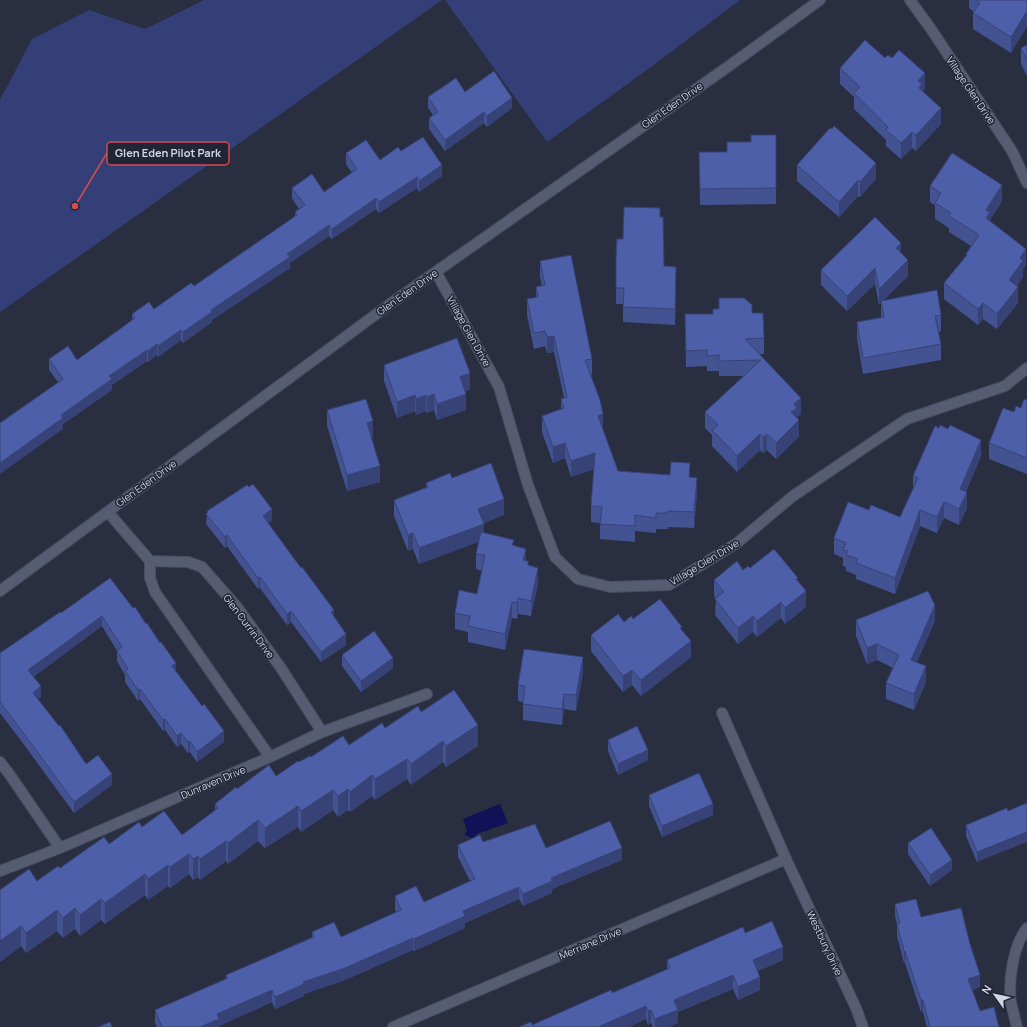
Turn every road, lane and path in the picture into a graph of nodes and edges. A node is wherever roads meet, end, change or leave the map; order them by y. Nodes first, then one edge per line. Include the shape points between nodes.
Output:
1 (820, 0) edge
2 (910, 0) edge
3 (1027, 183) edge
4 (436, 272) junction
5 (1027, 368) edge
6 (108, 512) junction
7 (150, 561) junction
8 (0, 590) edge
9 (427, 694) dead end
10 (722, 713) dead end
11 (322, 732) junction
12 (270, 757) junction
13 (0, 762) edge
14 (60, 848) junction
15 (786, 859) junction
16 (1, 868) edge
17 (1027, 928) edge
18 (393, 1027) edge
19 (863, 1027) edge
20 (1017, 1027) edge

1 - 4 street, Glen Eden Drive
2 - 3 street, Village Glen Drive via 1012,151
4 - 5 street, Village Glen Drive via 499,387 528,485 555,557 578,579 610,587 669,584 737,543 793,496 907,419 1005,386
4 - 6 street, Glen Eden Drive
6 - 7 street
6 - 8 street, Glen Eden Drive
7 - 11 street, Glen Currin Drive via 188,562 202,567 237,607
7 - 12 street via 150,578 155,592
9 - 11 street, Dunraven Drive
10 - 15 street, Westbury Drive
11 - 12 street, Dunraven Drive
12 - 14 street, Dunraven Drive
13 - 14 street
14 - 16 street, Dunraven Drive
15 - 18 street, Merriane Drive
15 - 19 street, Westbury Drive
17 - 20 street via 1017,949 1011,971 1011,1002

